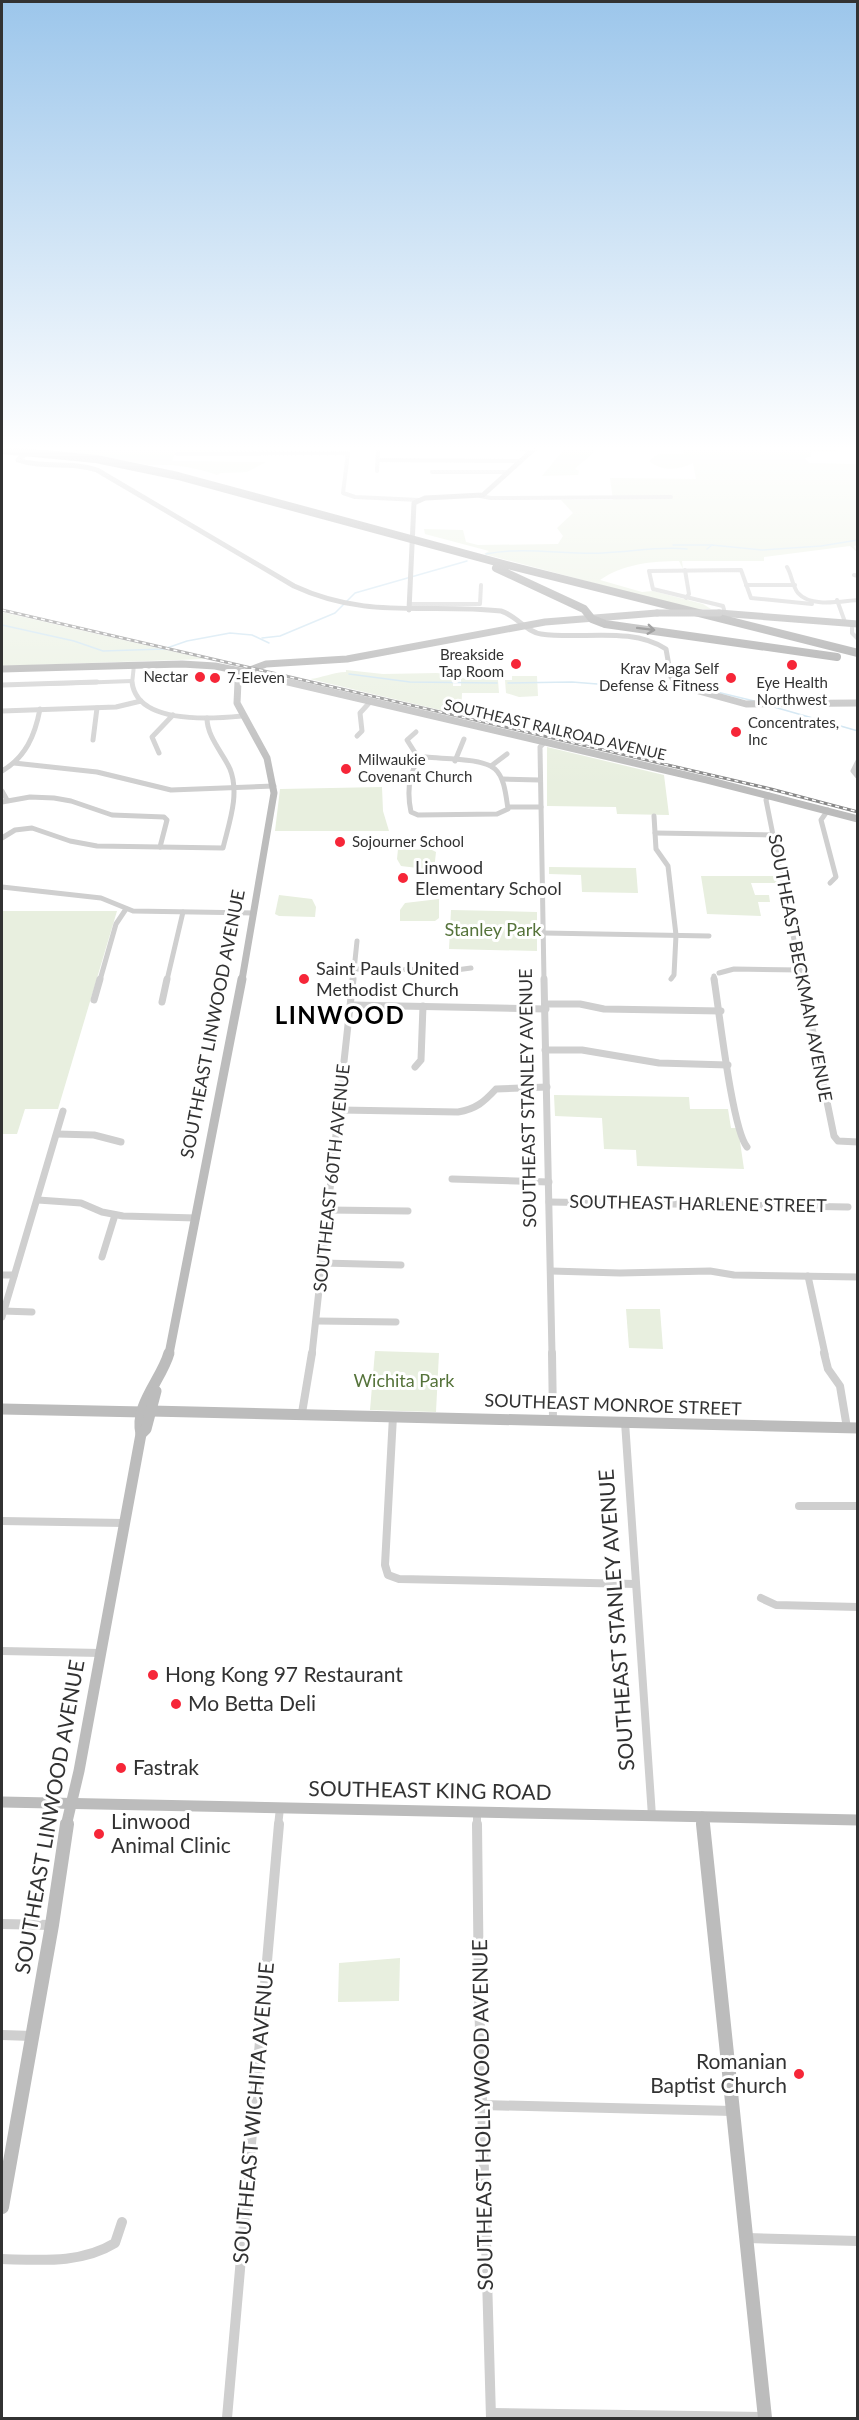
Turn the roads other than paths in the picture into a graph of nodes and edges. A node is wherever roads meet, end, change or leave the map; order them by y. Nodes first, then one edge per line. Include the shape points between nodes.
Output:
1 (251, 561) edge
2 (410, 561) edge
3 (480, 561) edge
4 (492, 561) edge
5 (507, 565) junction
6 (787, 567) dead end
7 (684, 570) junction
8 (481, 585) dead end
9 (746, 585) junction
10 (795, 585) junction
11 (686, 598) junction
12 (837, 600) junction
13 (858, 600) edge
14 (812, 604) dead end
15 (409, 607) junction
16 (722, 613) junction
17 (590, 617) junction
18 (851, 623) edge
19 (526, 625) junction
20 (739, 625) junction
21 (858, 639) edge
22 (858, 648) edge
23 (858, 657) edge
24 (134, 665) junction
25 (2, 669) edge
26 (244, 672) junction
27 (132, 681) junction
28 (2, 685) edge
29 (141, 701) junction
30 (371, 701) junction
31 (858, 702) edge
32 (97, 708) junction
33 (40, 709) junction
34 (2, 711) edge
35 (173, 715) junction
36 (242, 716) junction
37 (207, 718) junction
38 (416, 732) dead end
39 (357, 736) dead end
40 (464, 739) dead end
41 (93, 740) dead end
42 (545, 742) junction
43 (159, 753) dead end
44 (507, 754) dead end
45 (419, 759) junction
46 (455, 761) junction
47 (858, 761) edge
48 (14, 763) junction
49 (491, 766) junction
50 (2, 771) edge
51 (858, 777) edge
52 (502, 779) junction
53 (540, 780) junction
54 (274, 786) junction
55 (234, 789) junction
56 (2, 791) edge
57 (769, 795) junction
58 (4, 801) edge
59 (509, 807) junction
60 (541, 807) junction
61 (828, 810) junction
62 (654, 816) dead end
63 (858, 819) edge
64 (655, 833) junction
65 (774, 835) junction
66 (2, 838) edge
67 (160, 847) junction
68 (830, 883) dead end
69 (2, 887) edge
70 (126, 909) junction
71 (183, 912) junction
72 (254, 913) junction
73 (543, 933) junction
74 (676, 935) junction
75 (709, 936) dead end
76 (357, 942) dead end
77 (471, 968) dead end
78 (355, 969) junction
79 (800, 970) junction
80 (671, 979) dead end
81 (94, 1000) dead end
82 (162, 1002) dead end
83 (351, 1005) junction
84 (423, 1006) junction
85 (546, 1006) junction
86 (721, 1011) junction
87 (545, 1050) junction
88 (729, 1065) junction
89 (415, 1067) dead end
90 (547, 1087) junction
91 (340, 1110) junction
92 (63, 1111) dead end
93 (57, 1134) junction
94 (121, 1142) dead end
95 (858, 1142) edge
96 (747, 1147) dead end
97 (452, 1179) dead end
98 (549, 1182) junction
99 (38, 1200) junction
100 (549, 1202) junction
101 (848, 1207) dead end
102 (328, 1209) junction
103 (408, 1211) dead end
104 (115, 1215) junction
105 (196, 1218) junction
106 (102, 1257) dead end
107 (323, 1263) junction
108 (401, 1265) dead end
109 (551, 1271) junction
110 (2, 1275) edge
111 (14, 1275) junction
112 (808, 1276) junction
113 (858, 1277) edge
114 (32, 1312) dead end
115 (2, 1314) edge
116 (316, 1321) junction
117 (396, 1322) dead end
118 (2, 1409) edge
119 (147, 1411) junction
120 (302, 1413) junction
121 (393, 1416) junction
122 (553, 1419) junction
123 (625, 1422) junction
124 (852, 1428) edge
125 (798, 1506) dead end
126 (858, 1506) edge
127 (2, 1521) edge
128 (124, 1524) junction
129 (636, 1584) junction
130 (761, 1599) dead end
131 (858, 1607) edge
132 (2, 1651) edge
133 (101, 1653) junction
134 (2, 1802) edge
135 (72, 1803) junction
136 (280, 1808) junction
137 (477, 1812) junction
138 (652, 1816) junction
139 (702, 1817) junction
140 (858, 1820) edge
141 (2, 1924) edge
142 (51, 1925) junction
143 (2, 2035) edge
144 (32, 2036) junction
145 (483, 2105) junction
146 (733, 2111) junction
147 (5, 2169) edge
148 (2, 2207) edge
149 (122, 2222) dead end
150 (747, 2238) junction
151 (858, 2241) edge
152 (2, 2259) edge
153 (491, 2416) edge
154 (227, 2418) edge
155 (765, 2418) edge

1 - 15 street via 294,586 332,602
2 - 15 street
3 - 17 highway via 584,609
4 - 5 highway
5 - 20 highway
5 - 23 highway
6 - 10 street
7 - 9 street via 741,570
7 - 11 street via 689,594
7 - 11 street via 649,572 652,588
8 - 15 street via 480,604
9 - 10 street
9 - 14 street via 752,599
10 - 12 street via 806,598
11 - 16 street via 720,605 724,608
12 - 13 street
12 - 18 street
15 - 19 street via 498,611 513,615
16 - 17 main road, bridge
16 - 18 main road
17 - 19 main road
17 -> 23 highway via 610,625
18 - 21 street via 852,633
19 - 26 main road via 347,659 262,665
19 - 31 street via 542,634 626,636 652,641 666,651 675,683 724,699 758,705
20 - 22 highway
20 - 23 highway
24 - 25 main road
24 - 26 main road via 199,664
24 - 27 street
26 - 30 street, SOUTHEAST RAILROAD AVENUE
26 - 36 street, SOUTHEAST LINWOOD AVENUE via 237,688
27 - 28 street
27 - 29 street
29 - 32 street
29 - 35 street
30 - 39 street via 360,713 362,730
30 - 42 street, SOUTHEAST RAILROAD AVENUE
32 - 33 street
32 - 41 street
33 - 34 street
33 - 48 street via 34,738
35 - 37 street
35 - 43 street via 152,737
36 - 37 street
36 - 54 street, SOUTHEAST LINWOOD AVENUE via 267,758
37 - 55 street via 207,727 231,769
38 - 45 street via 407,740
40 - 46 street
42 - 53 street, SOUTHEAST STANLEY AVENUE via 540,747
42 - 57 street, SOUTHEAST RAILROAD AVENUE
44 - 49 street
45 - 46 street
45 - 59 street via 407,796 414,814 497,814
46 - 49 street
47 - 51 street via 852,771
48 - 50 street
48 - 55 street via 97,772 171,789
49 - 52 street
52 - 53 street
52 - 59 street
53 - 60 street, SOUTHEAST STANLEY AVENUE
54 - 55 street
54 - 72 street, SOUTHEAST LINWOOD AVENUE
55 - 67 street via 223,848
56 - 58 street
57 - 61 street, SOUTHEAST RAILROAD AVENUE
57 - 65 street, SOUTHEAST BECKMAN AVENUE via 766,800
58 - 67 street via 54,798 112,815 164,817 167,820
59 - 60 street
60 - 73 street, SOUTHEAST STANLEY AVENUE
61 - 63 street, SOUTHEAST RAILROAD AVENUE
61 - 68 street via 821,820 836,877
62 - 64 street
64 - 65 street
64 - 74 street via 657,851 668,866
65 - 79 street, SOUTHEAST BECKMAN AVENUE
66 - 67 street via 15,830 32,828 90,845
69 - 70 street via 101,898
70 - 71 street
70 - 81 street via 116,924
71 - 72 street
71 - 82 street
72 - 105 street, SOUTHEAST LINWOOD AVENUE
73 - 74 street
73 - 85 street, SOUTHEAST STANLEY AVENUE
74 - 75 street
74 - 80 street
76 - 78 street, SOUTHEAST 60TH AVENUE
77 - 78 street
78 - 83 street, SOUTHEAST 60TH AVENUE
79 - 86 street via 738,969 717,975
79 - 95 street, SOUTHEAST BECKMAN AVENUE via 834,1136 837,1141
83 - 84 street
83 - 91 street, SOUTHEAST 60TH AVENUE
84 - 85 street
84 - 89 street via 421,1060
85 - 86 street
85 - 87 street, SOUTHEAST STANLEY AVENUE
86 - 88 street
87 - 88 street via 590,1051 659,1064
87 - 90 street, SOUTHEAST STANLEY AVENUE
88 - 96 street via 742,1140
90 - 91 street via 496,1089 482,1104 458,1112
90 - 98 street, SOUTHEAST STANLEY AVENUE
91 - 102 street, SOUTHEAST 60TH AVENUE
92 - 93 street
93 - 94 street via 94,1135
93 - 99 street
97 - 98 street
98 - 100 street, SOUTHEAST STANLEY AVENUE
99 - 104 street via 81,1203
99 - 111 street
100 - 101 street, SOUTHEAST HARLENE STREET
100 - 109 street, SOUTHEAST STANLEY AVENUE
102 - 103 street
102 - 107 street, SOUTHEAST 60TH AVENUE
104 - 105 street
104 - 106 street
105 - 119 street, SOUTHEAST LINWOOD AVENUE via 168,1360 151,1392
107 - 108 street
107 - 116 street, SOUTHEAST 60TH AVENUE
109 - 112 street via 710,1271
109 - 122 street, SOUTHEAST STANLEY AVENUE
110 - 111 street
111 - 115 street
112 - 113 street
112 - 124 street via 828,1369 840,1386
114 - 115 street
116 - 117 street
116 - 120 street, SOUTHEAST 60TH AVENUE
118 - 119 street, SOUTHEAST MONROE STREET
119 - 120 street, SOUTHEAST MONROE STREET
119 - 128 street, SOUTHEAST LINWOOD AVENUE
120 - 121 street, SOUTHEAST MONROE STREET
121 - 122 street, SOUTHEAST MONROE STREET
121 - 129 street via 385,1565 388,1575 399,1579
122 - 123 street, SOUTHEAST MONROE STREET
123 - 124 street, SOUTHEAST MONROE STREET
123 - 129 street, SOUTHEAST STANLEY AVENUE
125 - 126 street
127 - 128 street
128 - 133 street, SOUTHEAST LINWOOD AVENUE
129 - 138 street, SOUTHEAST STANLEY AVENUE
130 - 131 street via 776,1605
132 - 133 street
133 - 135 street, SOUTHEAST LINWOOD AVENUE
134 - 135 street, SOUTHEAST KING ROAD
135 - 136 street, SOUTHEAST KING ROAD
135 - 142 street, SOUTHEAST LINWOOD AVENUE
136 - 137 street, SOUTHEAST KING ROAD
136 - 154 street, SOUTHEAST WICHITA AVENUE
137 - 138 street, SOUTHEAST KING ROAD
137 - 145 street, SOUTHEAST HOLLYWOOD AVENUE
138 - 139 street, SOUTHEAST KING ROAD
139 - 140 street, SOUTHEAST KING ROAD
139 - 146 street
141 - 142 street
142 - 144 street, SOUTHEAST LINWOOD AVENUE
143 - 144 street
144 - 147 street, SOUTHEAST LINWOOD AVENUE
145 - 146 street
145 - 153 street, SOUTHEAST HOLLYWOOD AVENUE
146 - 150 street
147 - 148 street, SOUTHEAST LINWOOD AVENUE
149 - 152 street via 114,2243 98,2252 64,2258
150 - 151 street
150 - 155 street
153 - 155 street

